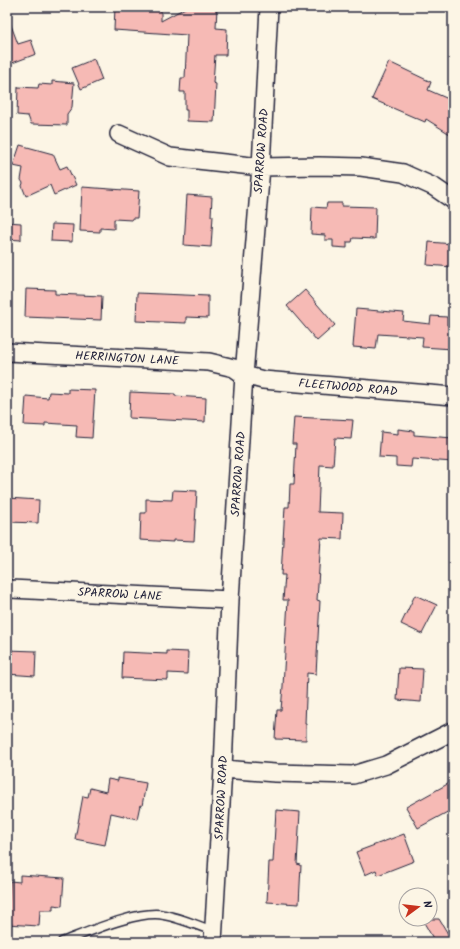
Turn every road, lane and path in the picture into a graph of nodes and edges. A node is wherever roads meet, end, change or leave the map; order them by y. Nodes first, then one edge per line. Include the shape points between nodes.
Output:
1 (269, 7) edge
2 (119, 134) dead end
3 (261, 167) junction
4 (453, 200) edge
5 (7, 352) edge
6 (244, 375) junction
7 (453, 396) edge
8 (11, 589) dead end
9 (230, 600) junction
10 (453, 731) edge
11 (223, 769) junction
12 (214, 937) edge
13 (62, 942) edge

1 - 3 street, SPARROW ROAD
2 - 3 street via 170,157
3 - 4 street via 354,167 402,173 434,187
3 - 6 street, SPARROW ROAD
5 - 6 street, HERRINGTON LANE via 209,362 234,368
6 - 7 street, FLEETWOOD ROAD via 263,380
6 - 9 street, SPARROW ROAD
8 - 9 street, SPARROW LANE
9 - 11 street, SPARROW ROAD
10 - 11 street via 386,765 353,775
11 - 12 street, SPARROW ROAD
12 - 13 lane via 162,914 117,922

